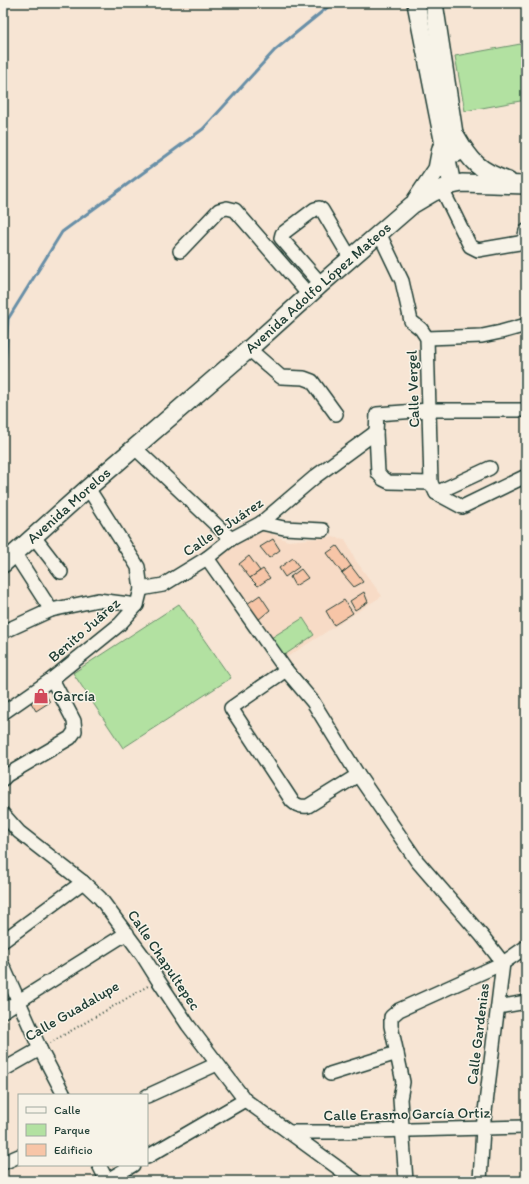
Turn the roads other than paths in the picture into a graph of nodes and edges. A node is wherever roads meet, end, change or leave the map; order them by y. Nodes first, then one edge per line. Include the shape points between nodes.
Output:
1 (435, 7) edge
2 (417, 9) edge
3 (446, 123) junction
4 (522, 185) edge
5 (452, 186) junction
6 (412, 205) junction
7 (526, 231) edge
8 (380, 234) junction
9 (180, 251) dead end
10 (351, 258) junction
11 (321, 284) junction
12 (309, 296) junction
13 (526, 325) edge
14 (427, 338) junction
15 (249, 349) junction
16 (429, 410) junction
17 (526, 410) edge
18 (336, 414) dead end
19 (376, 432) junction
20 (135, 448) junction
21 (490, 468) dead end
22 (526, 476) edge
23 (88, 488) junction
24 (434, 488) junction
25 (261, 523) junction
26 (324, 530) dead end
27 (34, 537) junction
28 (231, 539) junction
29 (207, 558) junction
30 (9, 559) edge
31 (61, 572) dead end
32 (141, 588) junction
33 (137, 605) junction
34 (51, 610) junction
35 (3, 632) edge
36 (286, 670) junction
37 (52, 678) junction
38 (3, 712) edge
39 (358, 775) junction
40 (3, 779) edge
41 (3, 814) edge
42 (83, 882) junction
43 (127, 933) junction
44 (3, 941) edge
45 (526, 947) edge
46 (503, 963) junction
47 (3, 966) edge
48 (18, 1001) junction
49 (526, 1002) edge
50 (498, 1007) junction
51 (3, 1011) edge
52 (40, 1049) junction
53 (397, 1053) junction
54 (217, 1064) junction
55 (3, 1070) edge
56 (330, 1074) dead end
57 (63, 1094) edge
58 (148, 1096) edge
59 (245, 1100) junction
60 (526, 1127) edge
61 (483, 1128) junction
62 (403, 1130) junction
63 (289, 1132) junction
64 (18, 1156) edge
65 (148, 1156) edge
66 (3, 1163) edge
67 (100, 1166) edge
68 (131, 1166) edge
69 (107, 1181) edge
70 (356, 1181) edge
71 (406, 1181) edge
72 (480, 1181) edge

1 - 3 main road
2 - 3 main road
3 - 4 main road via 476,165 491,175
3 - 5 main road
3 - 6 main road via 437,169
4 - 5 main road, Avenida Adolfo López Mateos
5 - 6 main road, Avenida Adolfo López Mateos via 434,192
5 - 7 street via 470,246 474,249 519,243 524,240
6 - 8 main road, Avenida Adolfo López Mateos
8 - 10 main road, Avenida Adolfo López Mateos
8 - 14 street, Calle Vergel via 402,281 411,321 422,329
9 - 12 street via 219,210 234,210
10 - 11 main road, Avenida Adolfo López Mateos
10 - 11 street via 319,208 282,234 281,238
11 - 12 main road, Avenida Adolfo López Mateos
12 - 15 main road, Avenida Adolfo López Mateos
13 - 14 street via 482,336
14 - 16 street, Calle Vergel
15 - 18 street via 281,378 304,378 312,381
15 - 20 main road, Avenida Adolfo López Mateos
16 - 17 street
16 - 19 street via 377,414
16 - 24 street, Calle Vergel
19 - 24 street via 378,473 382,479
19 - 25 street, Calle B Juárez via 316,476
20 - 23 main road, Avenida Morelos
20 - 28 street
21 - 24 street
22 - 24 street via 462,507
23 - 27 main road, Avenida Morelos
23 - 32 street, Benito Juárez via 138,568
25 - 26 street via 284,528
25 - 28 street, Calle B Juárez
27 - 30 main road, Avenida Morelos
27 - 31 street
28 - 29 street, Calle B Juárez
29 - 32 street, Calle B Juárez via 163,585
29 - 36 street
30 - 34 street
32 - 33 street, Benito Juárez
33 - 34 street via 98,600
33 - 37 street, Benito Juárez via 120,624
34 - 35 street
36 - 39 street via 313,702
36 - 39 street via 231,708 292,800 296,805 308,806
37 - 38 street, Benito Juárez
37 - 40 street via 74,721 75,731 70,738 7,774
39 - 46 street via 417,861
41 - 42 street, Calle Chapultepec via 18,832
42 - 43 street, Calle Chapultepec via 100,898
42 - 44 street
43 - 48 street
43 - 54 street, Calle Chapultepec
45 - 46 street
46 - 50 street, Calle Gardenias
46 - 53 street via 399,1010 391,1017
47 - 48 street
48 - 51 street
48 - 52 street
49 - 50 street
50 - 61 street, Calle Gardenias
52 - 55 street, Calle Guadalupe
52 - 57 street
53 - 56 street
53 - 62 street via 403,1082 400,1099
54 - 58 street
54 - 59 street, Calle Chapultepec
59 - 63 street, Calle Chapultepec
59 - 65 street
60 - 61 street, Calle Erasmo García Ortiz
61 - 62 street, Calle Erasmo García Ortiz
61 - 72 street, Calle Gardenias
62 - 63 street, Calle Erasmo García Ortiz
62 - 71 street
63 - 70 street, Calle Chapultepec
64 - 66 street
67 - 69 street
68 - 69 street

